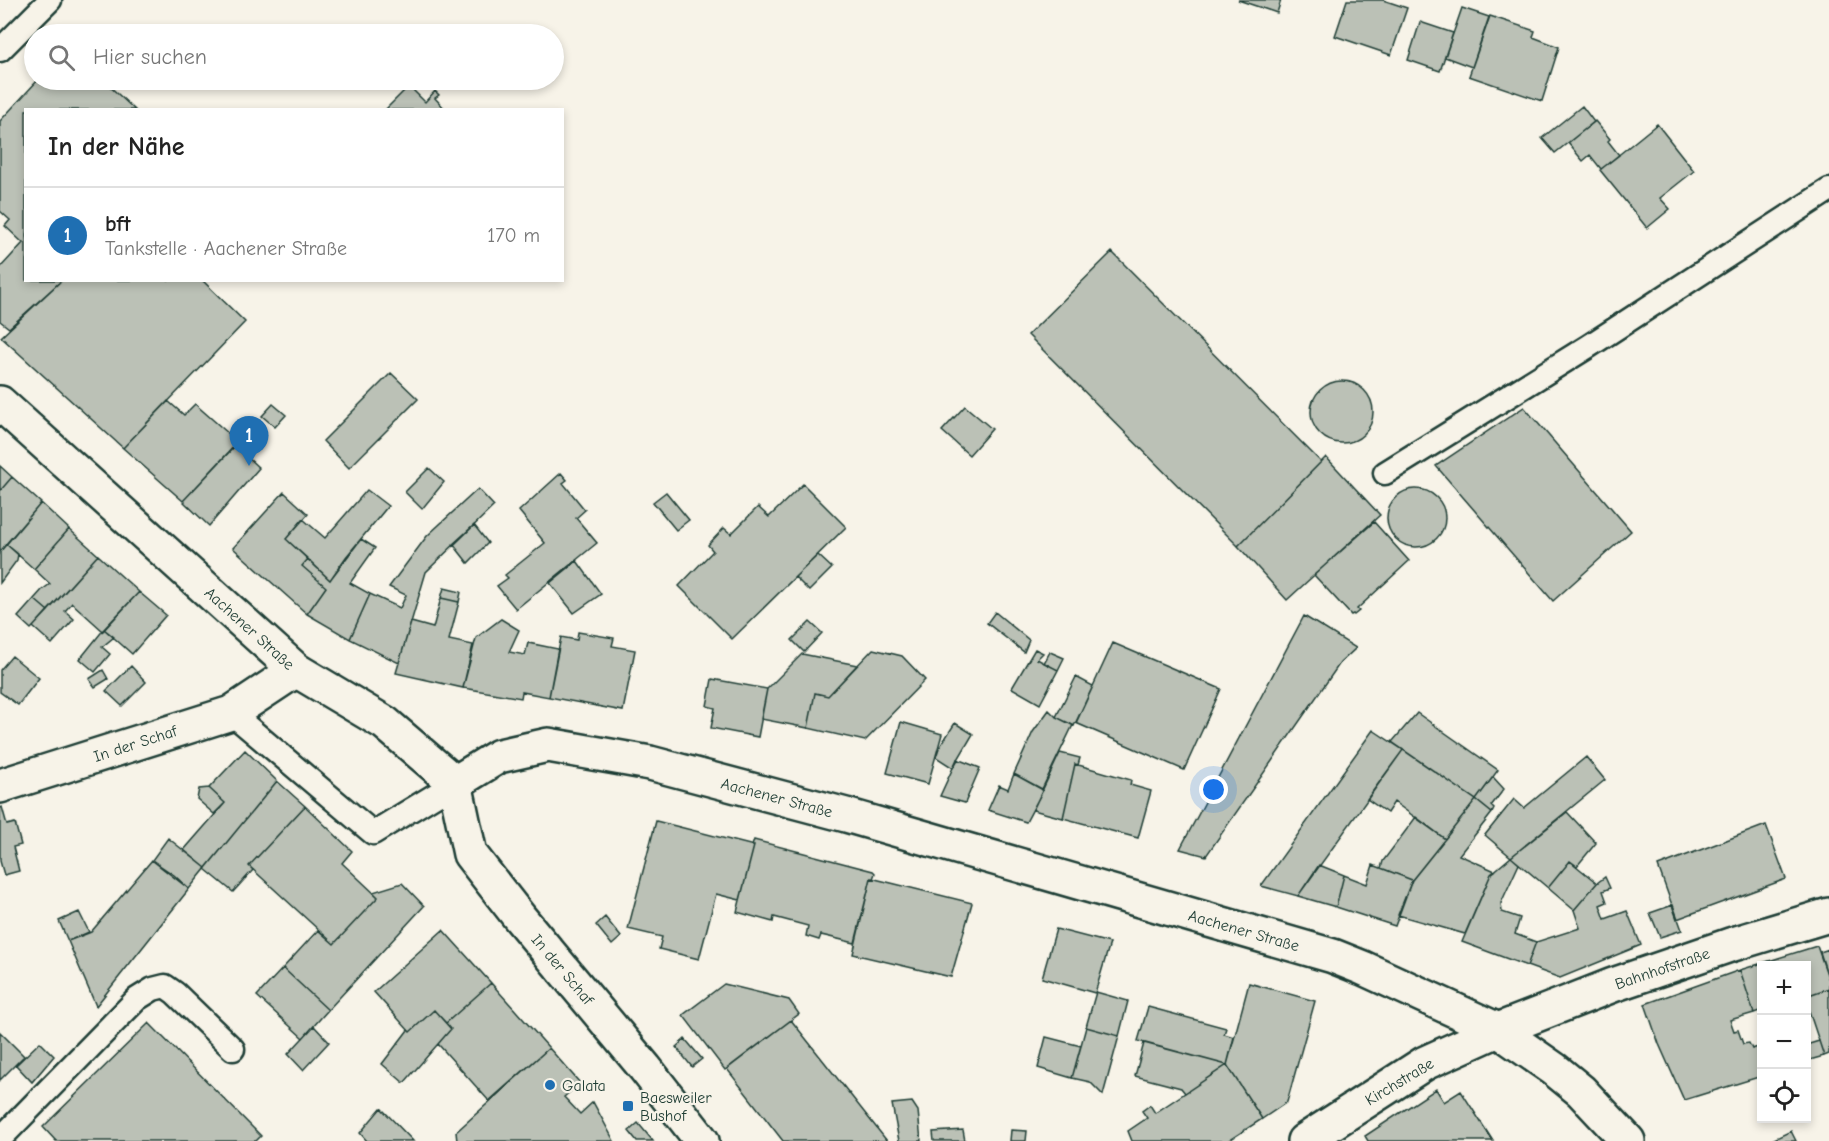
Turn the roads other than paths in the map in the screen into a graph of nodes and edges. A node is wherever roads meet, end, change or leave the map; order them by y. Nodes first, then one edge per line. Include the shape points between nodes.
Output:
1 (50, 0) edge
2 (26, 24) edge
3 (24, 26) edge
4 (0, 50) edge
5 (1829, 190) edge
6 (0, 403) edge
7 (1385, 473) dead end
8 (296, 670) junction
9 (231, 713) junction
10 (455, 783) junction
11 (0, 786) edge
12 (1829, 915) edge
13 (1498, 1030) junction
14 (232, 1049) dead end
15 (0, 1139) edge
16 (702, 1141) edge
17 (1304, 1141) edge
18 (1628, 1141) edge

1 - 2 lane
3 - 4 lane
5 - 7 lane
6 - 8 main road, Aachener Straße
8 - 9 main road, In der Schaf
8 - 10 main road, Aachener Straße via 385,723
9 - 10 lane via 373,833
9 - 11 main road, In der Schaf
10 - 13 main road, Aachener Straße via 499,756 548,745 650,764 858,818 1333,956
10 - 16 main road, In der Schaf via 470,854
12 - 13 main road, Bahnhofstraße via 1614,985
13 - 17 main road, Kirchstraße via 1425,1064
13 - 18 main road, Aachener Straße via 1581,1091
14 - 15 lane via 175,993 165,986 153,989 137,999

